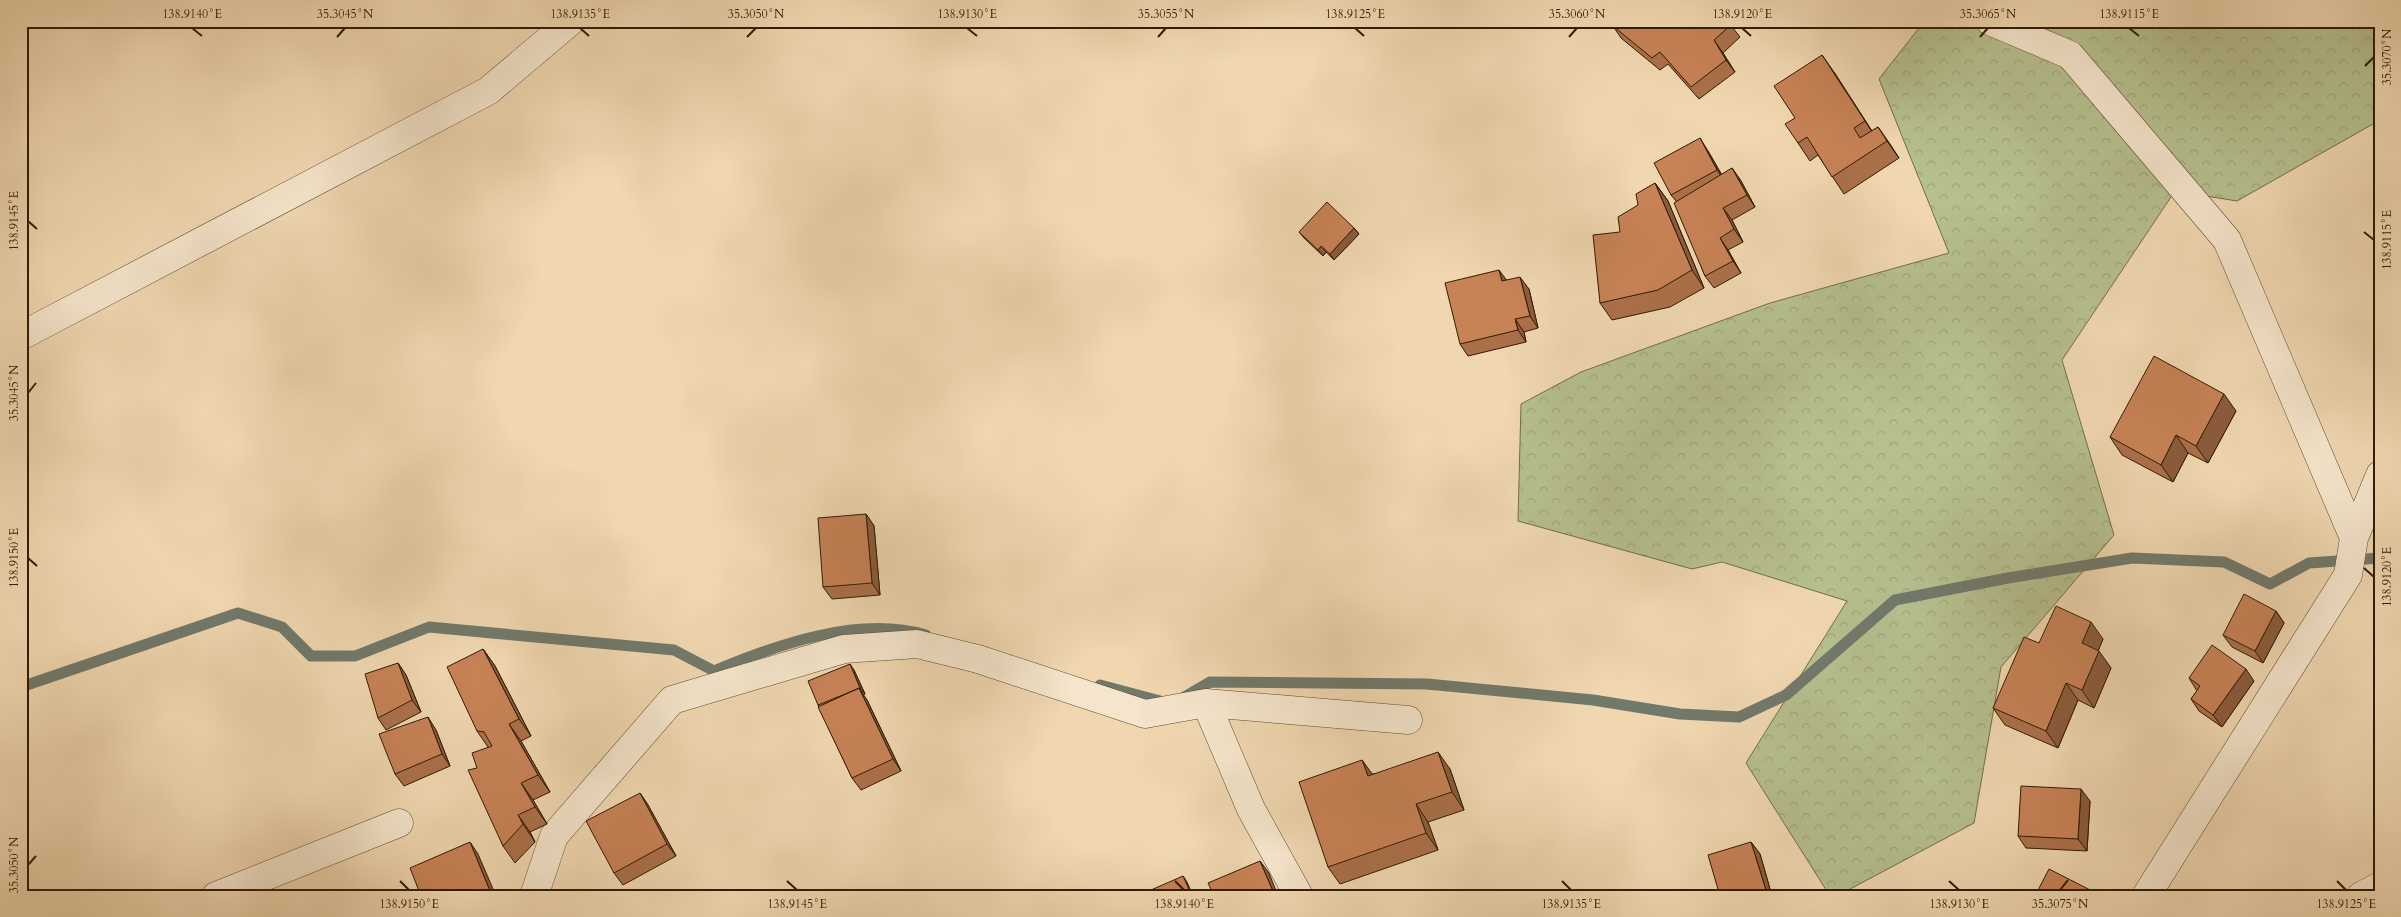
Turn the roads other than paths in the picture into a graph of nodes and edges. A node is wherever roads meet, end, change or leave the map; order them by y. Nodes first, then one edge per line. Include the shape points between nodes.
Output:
1 (572, 21) edge
2 (1990, 21) edge
3 (21, 336) edge
4 (2380, 475) edge
5 (2380, 522) edge
6 (2354, 538) junction
7 (1206, 703) junction
8 (1408, 720) dead end
9 (399, 823) dead end
10 (2380, 886) edge
11 (216, 896) edge
12 (534, 896) edge
13 (1299, 896) edge
14 (2146, 896) edge
15 (2361, 896) edge

1 - 3 street via 488,90
2 - 6 street via 2070,55 2227,240
4 - 6 street
5 - 6 street
6 - 14 street via 2348,574
7 - 8 street
7 - 12 street via 1145,714 978,659 917,644 844,649 672,700 554,836
7 - 13 street via 1252,809
9 - 11 street
10 - 15 street

